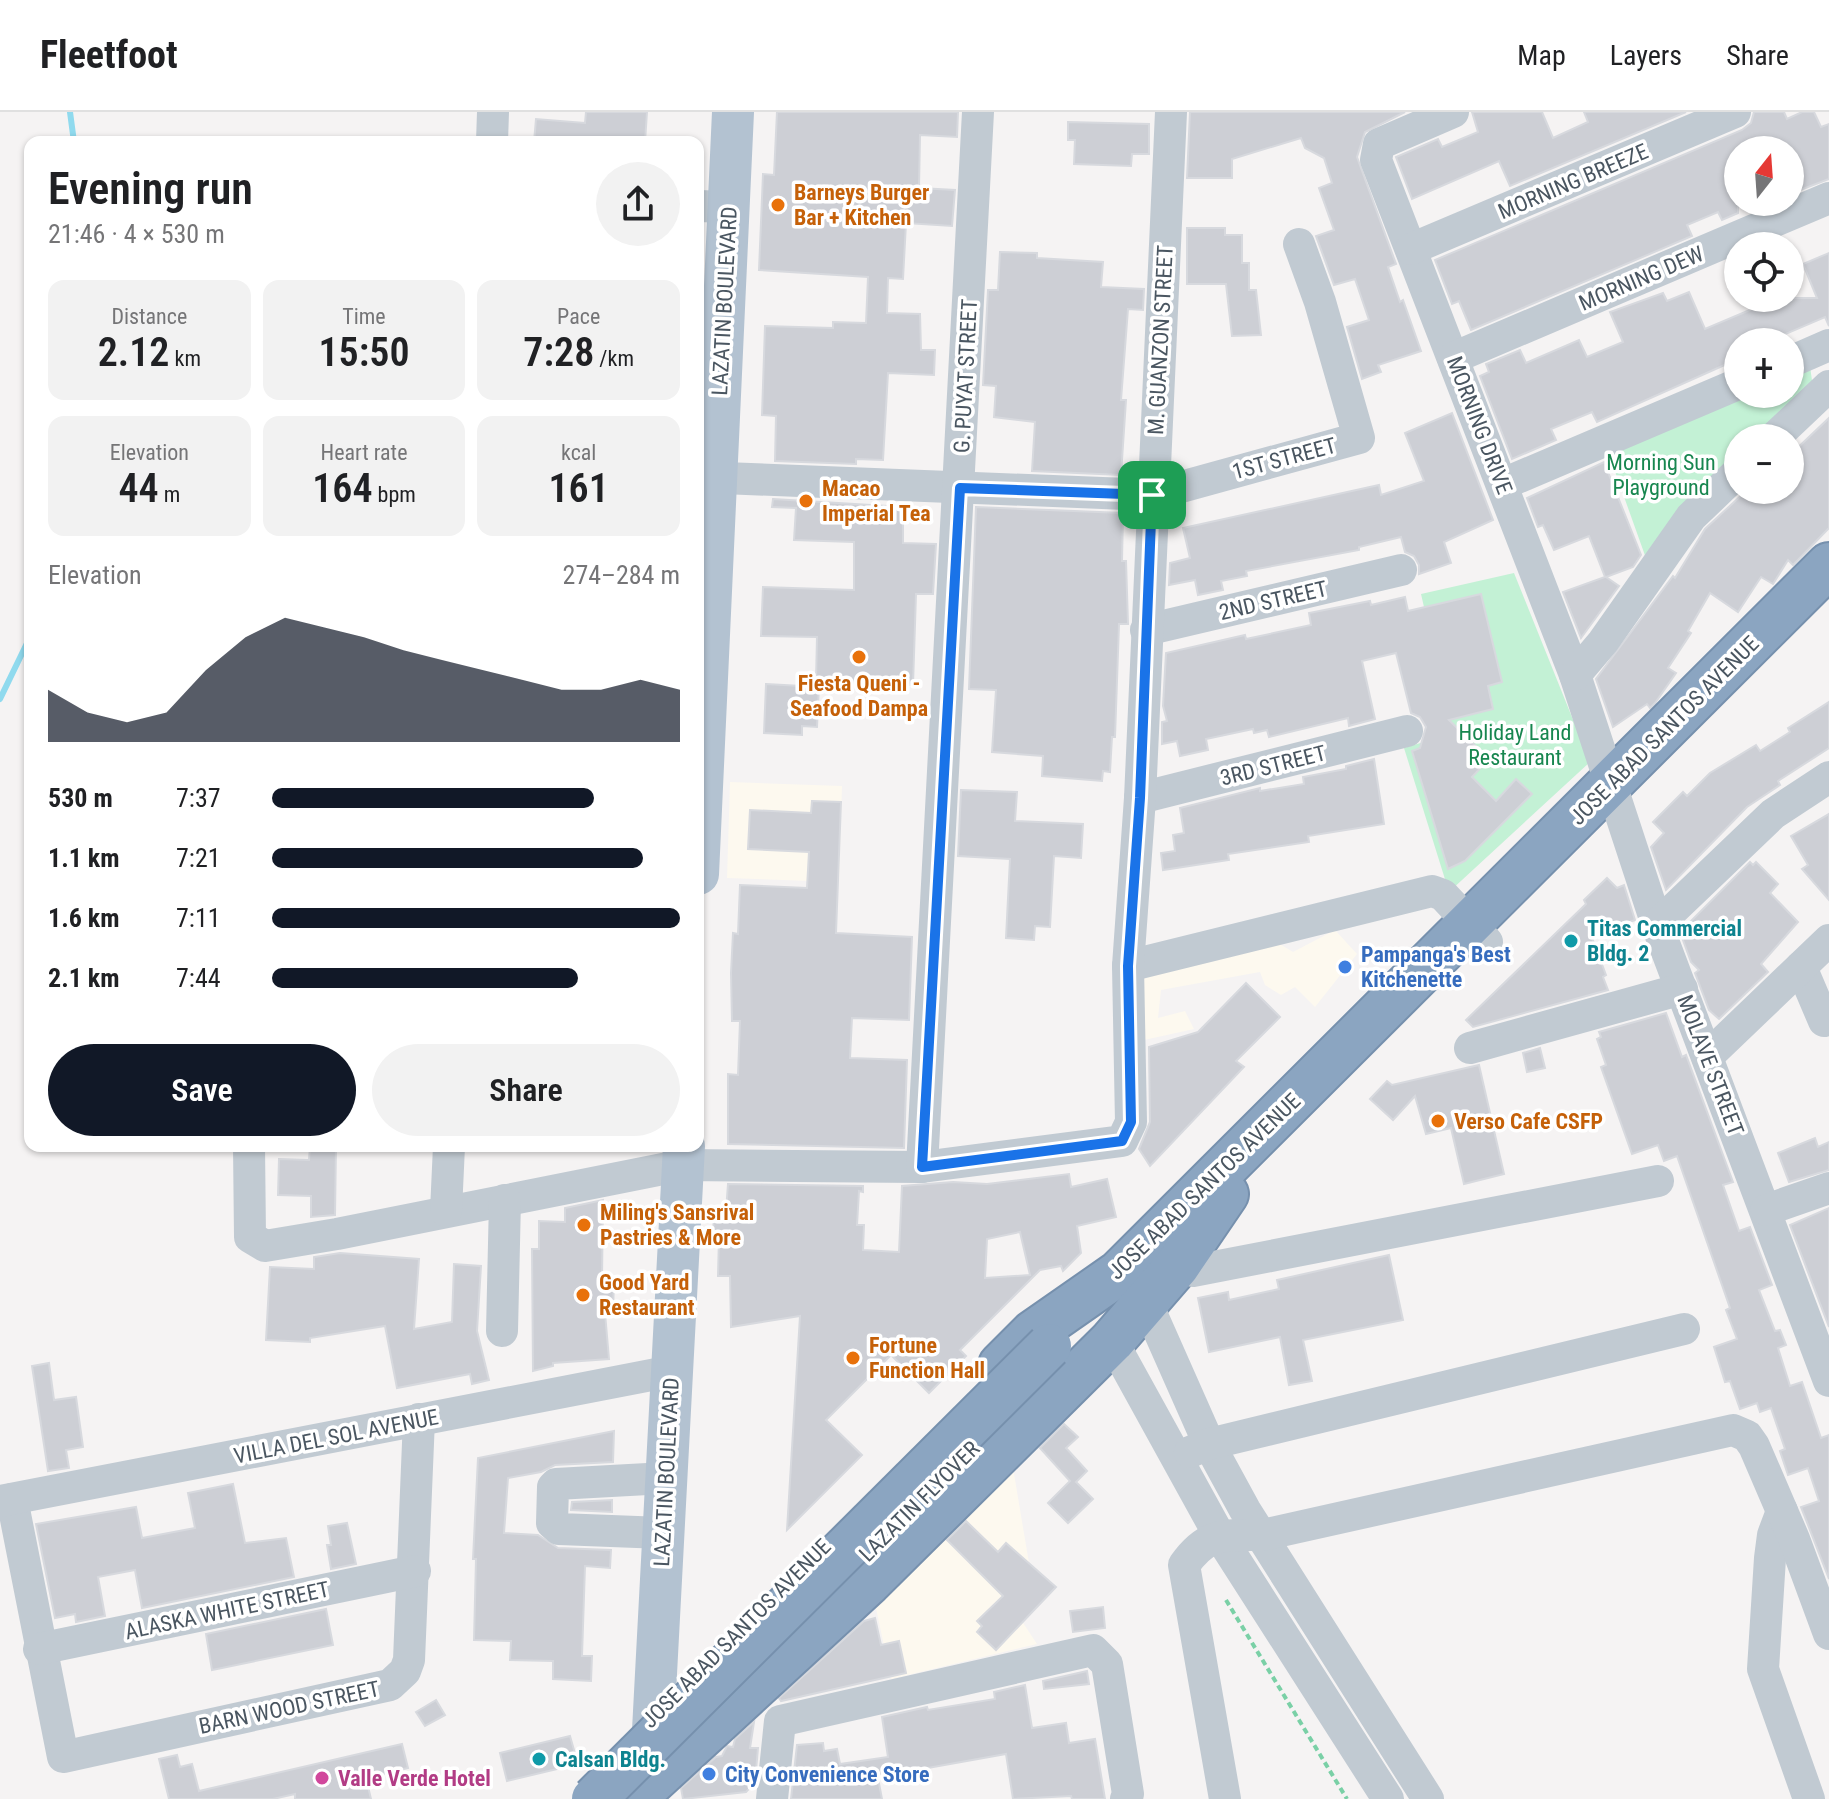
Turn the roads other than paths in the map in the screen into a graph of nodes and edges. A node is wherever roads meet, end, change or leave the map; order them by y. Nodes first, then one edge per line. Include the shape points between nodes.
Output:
1 (493, 112) edge
2 (733, 112) edge
3 (978, 112) edge
4 (1171, 112) edge
5 (1453, 112) edge
6 (1735, 112) edge
7 (492, 136) edge
8 (1829, 198) edge
9 (713, 206) edge
10 (1299, 244) dead end
11 (1411, 249) junction
12 (1829, 345) edge
13 (1804, 356) edge
14 (1453, 358) junction
15 (1829, 386) edge
16 (1724, 390) edge
17 (1789, 424) edge
18 (706, 478) edge
19 (1503, 484) junction
20 (1724, 485) edge
21 (960, 488) junction
22 (1152, 495) junction
23 (1829, 565) edge
24 (1401, 570) dead end
25 (704, 577) edge
26 (1829, 606) edge
27 (1146, 630) junction
28 (1575, 675) junction
29 (1407, 731) dead end
30 (1829, 777) edge
31 (1140, 798) junction
32 (1615, 798) junction
33 (1657, 925) junction
34 (1479, 932) junction
35 (1829, 940) edge
36 (1128, 966) junction
37 (1801, 967) junction
38 (1682, 989) junction
39 (1824, 1021) dead end
40 (1470, 1048) dead end
41 (1708, 1056) junction
42 (249, 1152) edge
43 (449, 1152) edge
44 (684, 1156) edge
45 (922, 1167) junction
46 (1658, 1181) dead end
47 (1829, 1188) edge
48 (505, 1200) junction
49 (1220, 1200) junction
50 (1766, 1210) junction
51 (446, 1211) junction
52 (1177, 1266) junction
53 (1133, 1288) junction
54 (1684, 1329) dead end
55 (502, 1331) dead end
56 (1112, 1341) junction
57 (1056, 1352) junction
58 (672, 1371) junction
59 (1829, 1381) edge
60 (419, 1419) junction
61 (1209, 1444) junction
62 (1176, 1457) junction
63 (666, 1478) junction
64 (6, 1500) edge
65 (1782, 1511) junction
66 (663, 1533) junction
67 (1219, 1535) junction
68 (1263, 1535) junction
69 (415, 1571) junction
70 (1829, 1634) edge
71 (39, 1649) junction
72 (651, 1719) junction
73 (634, 1784) edge
74 (572, 1799) edge
75 (772, 1799) edge
76 (1126, 1799) edge
77 (1225, 1799) edge
78 (1388, 1799) edge
79 (1428, 1799) edge
80 (1809, 1799) edge

1 - 7 street
2 - 9 main road, LAZATIN BOULEVARD
3 - 21 street, G. PUYAT STREET
4 - 22 street, M. GUANZON STREET
5 - 11 street, MORNING DRIVE via 1379,144 1376,160
6 - 11 street, MORNING BREEZE
8 - 14 street, MORNING DEW
9 - 18 main road, LAZATIN BOULEVARD
10 - 22 street, 1ST STREET via 1359,438
11 - 14 street, MORNING DRIVE
12 - 13 street
14 - 19 street, MORNING DRIVE
15 - 17 street
16 - 19 street
18 - 21 street
18 - 25 main road, LAZATIN BOULEVARD
19 - 28 street, MORNING DRIVE
20 - 28 street via 1691,517
21 - 22 street
21 - 45 street, G. PUYAT STREET
22 - 27 street, M. GUANZON STREET
23 - 32 highway, JOSE ABAD SANTOS AVENUE
24 - 27 street, 2ND STREET
26 - 32 highway, JOSE ABAD SANTOS AVENUE
27 - 31 street, M. GUANZON STREET
28 - 32 street, MORNING DRIVE
29 - 31 street, 3RD STREET
30 - 33 street via 1773,814
31 - 36 street, M. GUANZON STREET
32 - 33 street, MOLAVE STREET
32 - 34 highway, JOSE ABAD SANTOS AVENUE
33 - 38 street, MOLAVE STREET
34 - 36 street via 1443,895 1432,891
34 - 49 highway, JOSE ABAD SANTOS AVENUE
34 - 53 highway, JOSE ABAD SANTOS AVENUE
35 - 37 street
36 - 45 street, M. GUANZON STREET via 1131,1122 1122,1141
37 - 39 street
37 - 41 street
38 - 40 street
38 - 41 street, MOLAVE STREET
41 - 50 street, MOLAVE STREET
42 - 51 street via 250,1237 265,1246
43 - 51 street
44 - 45 street
44 - 48 street
44 - 58 main road, LAZATIN BOULEVARD
46 - 52 street via 1193,1271
47 - 50 street
48 - 51 street
48 - 55 street
49 - 52 highway, JOSE ABAD SANTOS AVENUE
49 - 57 highway, LAZATIN FLYOVER via 1122,1302
50 - 59 street, MOLAVE STREET
52 - 53 highway, JOSE ABAD SANTOS AVENUE
53 - 56 highway, JOSE ABAD SANTOS AVENUE
53 - 57 highway, LAZATIN FLYOVER
53 - 61 street
53 - 72 highway, JOSE ABAD SANTOS AVENUE via 1033,1333
54 - 61 street
56 - 62 street
56 - 73 highway, JOSE ABAD SANTOS AVENUE via 869,1582
57 - 73 highway, LAZATIN FLYOVER, bridge
58 - 60 street, VILLA DEL SOL AVENUE
58 - 63 main road, LAZATIN BOULEVARD
60 - 64 street, VILLA DEL SOL AVENUE
60 - 69 street, BARN WOOD STREET
61 - 62 street
61 - 68 street
62 - 67 street
63 - 66 main road, LAZATIN BOULEVARD
63 - 66 street via 556,1484 553,1490 552,1523 559,1529
64 - 71 street
65 - 68 street via 1754,1446 1733,1430
65 - 70 street
65 - 80 street via 1770,1558 1763,1669
66 - 72 main road, LAZATIN BOULEVARD
67 - 68 street
67 - 77 street via 1196,1548 1184,1565
67 - 78 street
68 - 79 street
69 - 71 street, ALASKA WHITE STREET
69 - 71 street, BARN WOOD STREET via 409,1660 390,1685 63,1757
72 - 73 highway, JOSE ABAD SANTOS AVENUE
73 - 74 highway, JOSE ABAD SANTOS AVENUE
75 - 76 street via 780,1721 1093,1650 1107,1664

